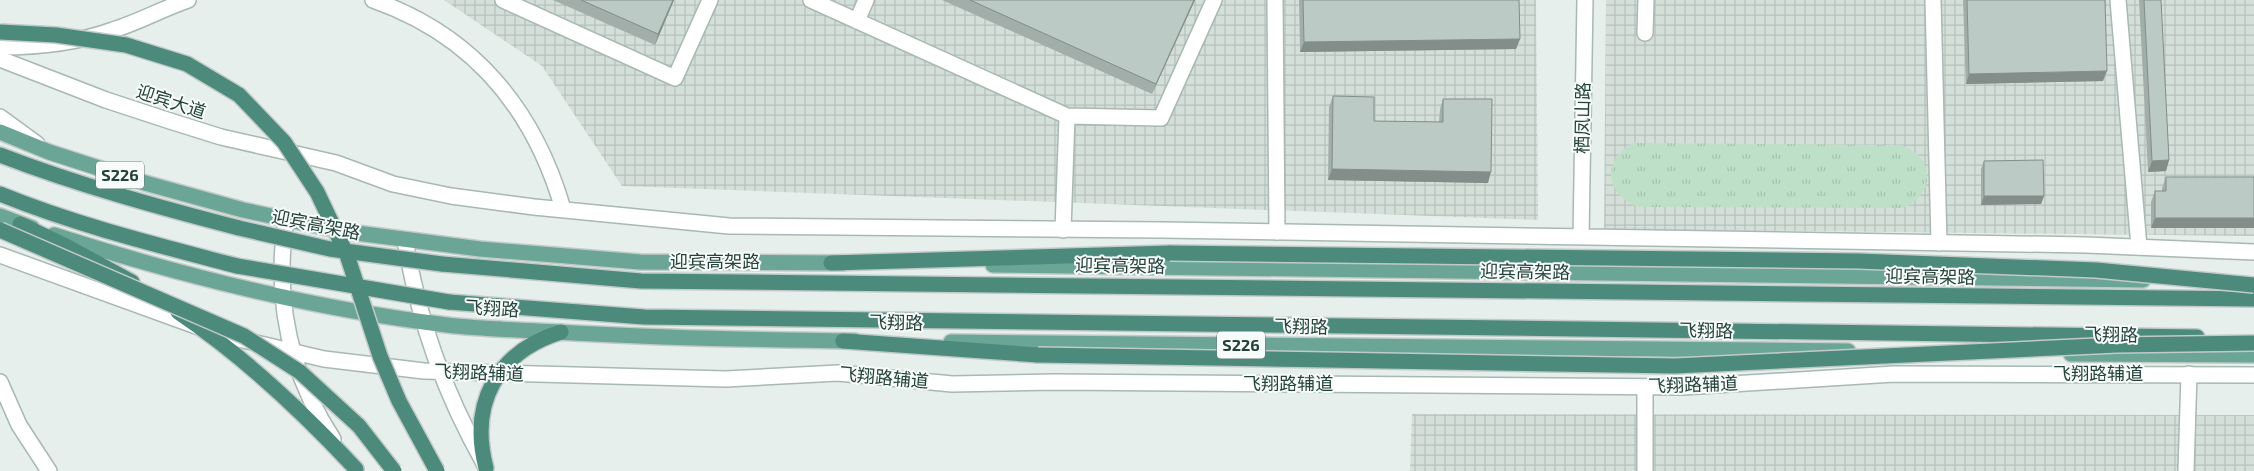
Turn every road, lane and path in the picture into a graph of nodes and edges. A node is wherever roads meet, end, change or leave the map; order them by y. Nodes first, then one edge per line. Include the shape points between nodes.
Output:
1 (188, 0) edge
2 (373, 0) edge
3 (503, 0) edge
4 (710, 0) edge
5 (811, 0) edge
6 (866, 0) edge
7 (1214, 0) edge
8 (1275, 0) edge
9 (1585, 0) edge
10 (1646, 0) edge
11 (1933, 0) edge
12 (2118, 0) edge
13 (857, 21) junction
14 (0, 32) edge
15 (1646, 33) dead end
16 (0, 47) edge
17 (0, 59) edge
18 (1067, 116) junction
19 (0, 117) edge
20 (0, 132) edge
21 (49, 152) junction
22 (0, 155) edge
23 (0, 194) edge
24 (563, 209) junction
25 (0, 218) edge
26 (286, 219) junction
27 (20, 224) junction
28 (0, 230) edge
29 (1063, 230) junction
30 (1277, 232) junction
31 (1581, 237) junction
32 (404, 240) junction
33 (1939, 243) junction
34 (2139, 247) junction
35 (2254, 252) edge
36 (0, 256) edge
37 (832, 263) junction
38 (2254, 283) edge
39 (282, 296) junction
40 (2254, 300) edge
41 (422, 321) junction
42 (203, 329) junction
43 (561, 332) junction
44 (2254, 338) edge
45 (843, 341) junction
46 (2254, 343) edge
47 (292, 351) junction
48 (2254, 356) edge
49 (439, 372) junction
50 (500, 373) junction
51 (2189, 374) junction
52 (2254, 374) edge
53 (0, 382) edge
54 (1645, 387) junction
55 (487, 469) edge
56 (357, 470) edge
57 (49, 471) edge
58 (394, 471) edge
59 (437, 471) edge
60 (1645, 471) edge
61 (2186, 471) edge

1 - 16 street via 112,31 48,45
2 - 24 street via 428,25 476,60 496,81 515,103 535,137 555,181
3 - 4 street via 675,78
5 - 13 street
6 - 13 street
7 - 18 street via 1161,118
8 - 30 street
9 - 31 street, 栖凤山路
10 - 15 street
11 - 33 street
12 - 34 street
13 - 18 street
14 - 59 highway, bridge via 56,35 126,45 187,64 239,95 284,142 318,192 347,255 380,356 399,401
17 - 24 street, 迎宾大道 via 106,100 212,135 336,163 393,184 452,196
18 - 29 street
19 - 21 street
20 - 21 main road, S226
21 - 26 main road, S226 via 145,183
22 - 40 highway, 迎宾高架路, bridge via 141,203 330,249 442,264 641,281
23 - 44 highway, bridge via 132,238 237,266 449,302 644,317
24 - 29 street via 730,226
25 - 27 main road, S226
26 - 32 main road, S226
26 - 39 street
27 - 39 main road, 飞翔路 / S226 via 125,258
27 - 42 highway via 112,270
28 - 58 highway, bridge via 244,336 300,372 359,426
29 - 30 street
30 - 31 street
31 - 33 street
32 - 37 main road, S226 via 640,262
32 - 41 street
33 - 34 street
34 - 35 street
36 - 42 street
37 - 38 main road, S226
37 - 38 highway, bridge via 1170,253 1869,261 2096,270
39 - 41 main road, 飞翔路 / S226
39 - 47 street
41 - 43 main road, 飞翔路 / S226
41 - 49 street
42 - 47 street
42 - 56 highway via 280,392
43 - 45 main road, 飞翔路 / S226
43 - 50 highway via 529,346
45 - 46 highway, bridge via 1038,354 1675,366 2117,345
45 - 48 main road, 飞翔路 / S226
47 - 49 street, 飞翔路辅道 via 324,359
47 - 56 street via 308,396 322,422 337,447
49 - 50 street, 飞翔路辅道
49 - 55 street via 464,430
50 - 54 street, 飞翔路辅道 via 726,379 838,373 952,384
50 - 55 highway via 482,416 480,434
51 - 52 street, 飞翔路辅道
51 - 54 street, 飞翔路辅道 via 1894,374
51 - 61 street
53 - 57 street via 19,425
54 - 60 street

